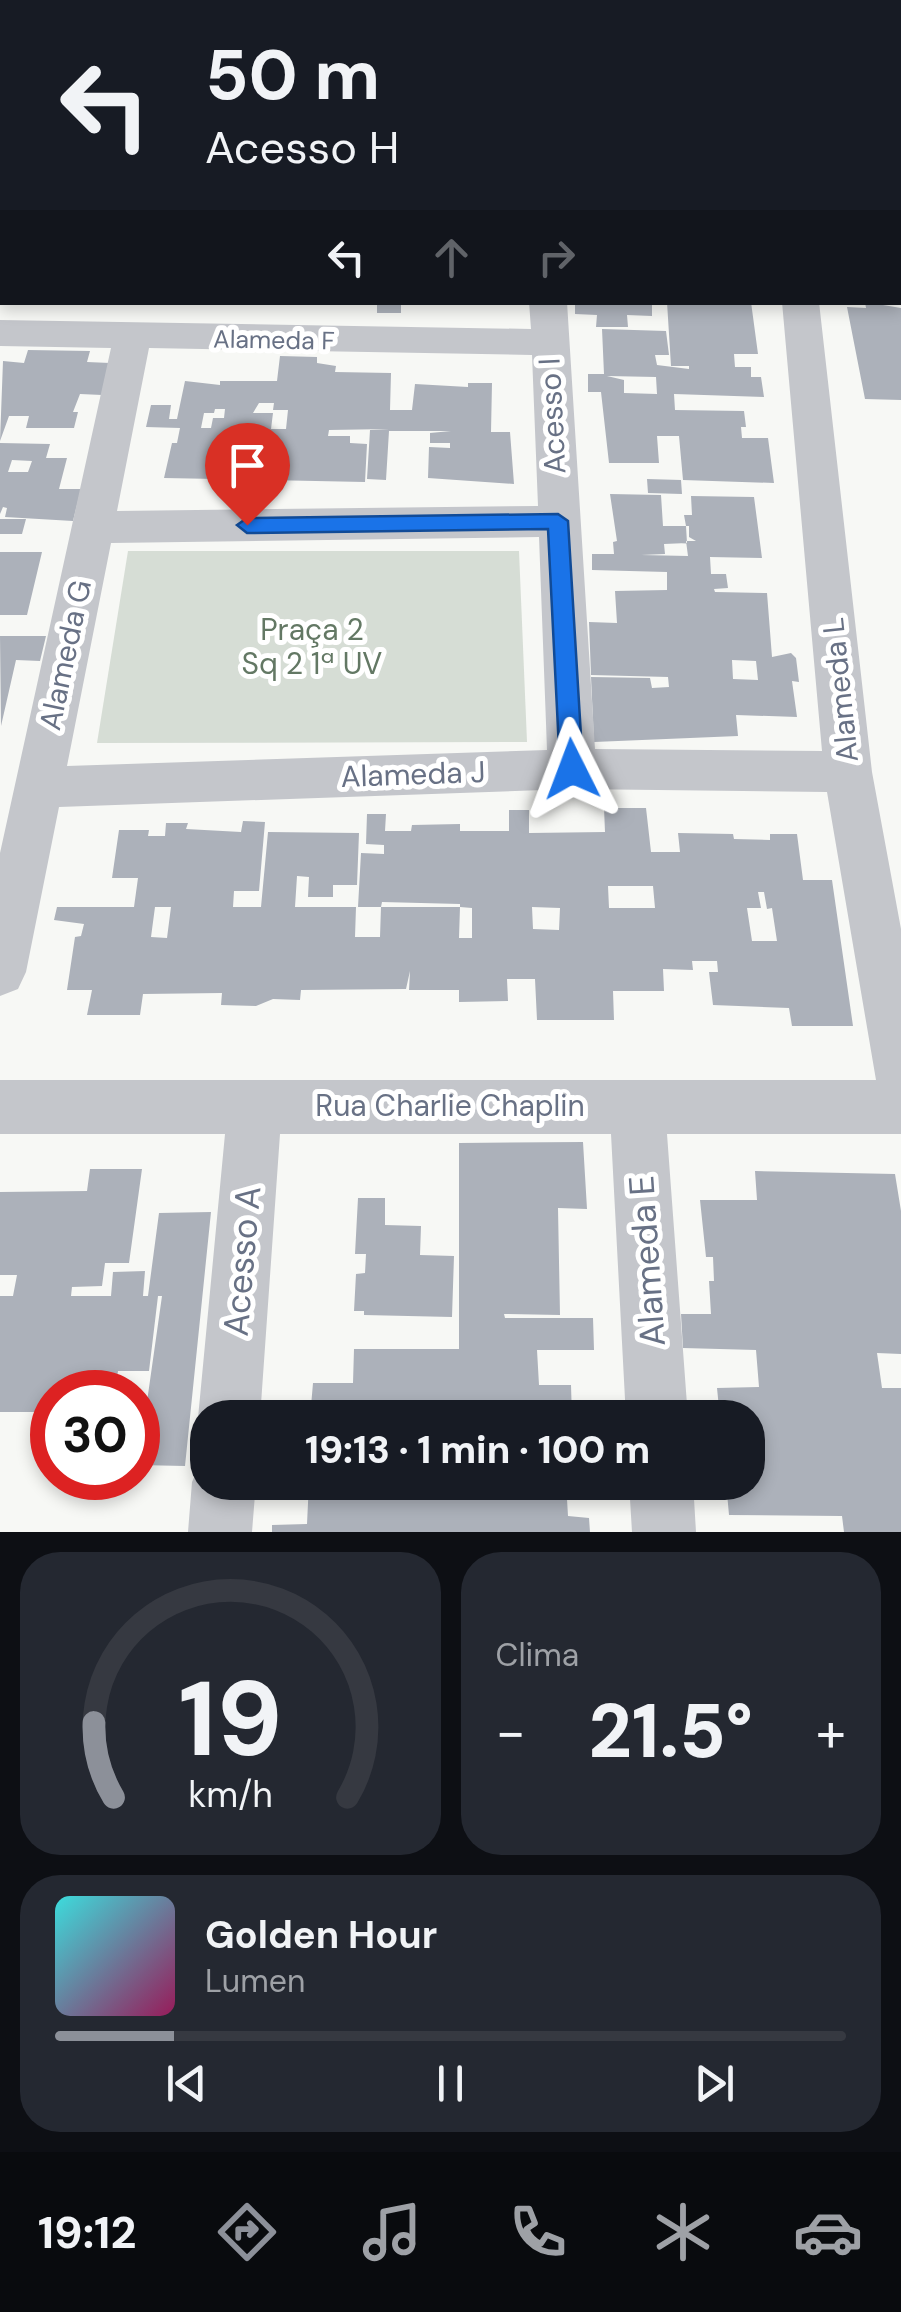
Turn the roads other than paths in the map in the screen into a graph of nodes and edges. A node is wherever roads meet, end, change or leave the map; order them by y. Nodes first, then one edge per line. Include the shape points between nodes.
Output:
1 (800, 305) edge
2 (548, 322) edge
3 (0, 333) edge
4 (132, 338) junction
5 (558, 521) junction
6 (92, 527) junction
7 (572, 769) junction
8 (848, 772) junction
9 (38, 787) junction
10 (0, 972) edge
11 (901, 1075) edge
12 (255, 1105) junction
13 (637, 1105) junction
14 (901, 1106) edge
15 (0, 1107) edge
16 (230, 1400) edge
17 (655, 1400) edge
18 (223, 1500) edge
19 (661, 1500) edge
20 (220, 1532) edge
21 (664, 1532) edge

1 - 8 street, Alameda L
2 - 4 street, Alameda F
2 - 5 street, Acesso I
3 - 4 street, Alameda F
4 - 6 street, Alameda G
5 - 6 street
5 - 7 street, Acesso I
6 - 9 street, Alameda G
7 - 8 street, Alameda J
7 - 9 street, Alameda J
8 - 11 street, Alameda L
9 - 10 street, Alameda G
12 - 13 street, Rua Charlie Chaplin
12 - 15 street, Rua Charlie Chaplin
12 - 16 street, Acesso A
13 - 14 street, Rua Charlie Chaplin
13 - 17 street, Alameda E
18 - 20 street
19 - 21 street

